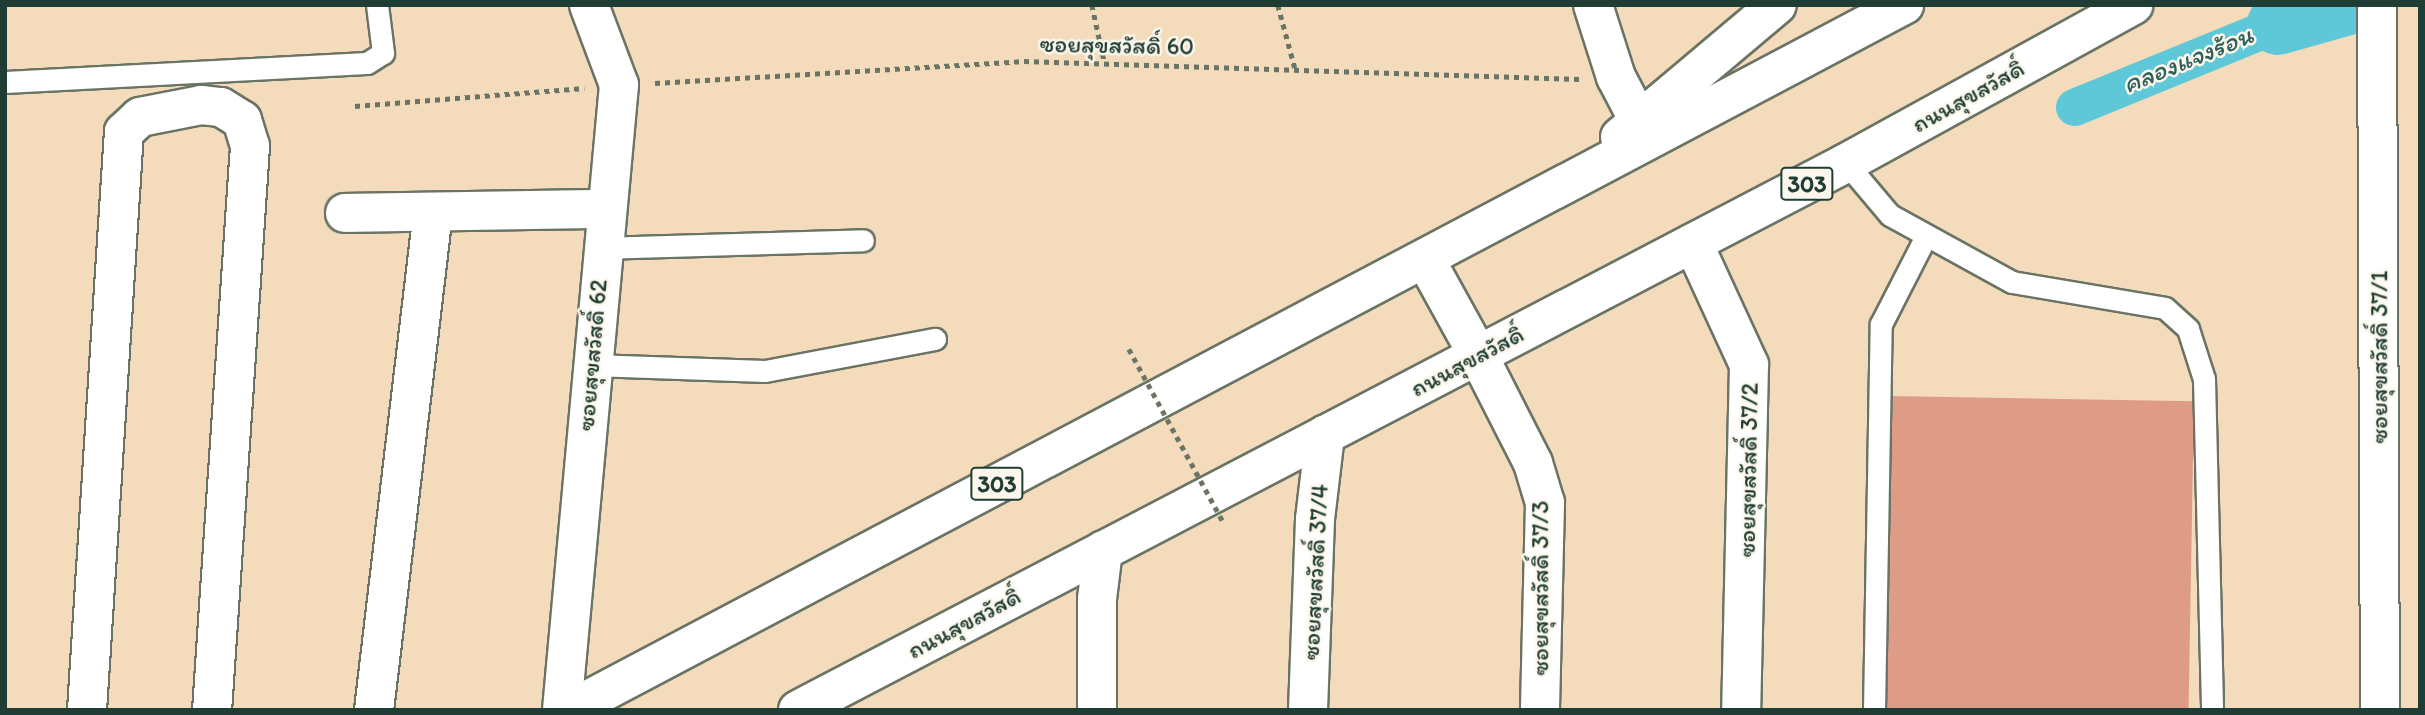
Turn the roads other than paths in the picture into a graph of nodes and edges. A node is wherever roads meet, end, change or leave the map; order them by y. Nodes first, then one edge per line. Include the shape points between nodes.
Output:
1 (377, 5) edge
2 (589, 5) edge
3 (1593, 5) edge
4 (1777, 5) edge
5 (1904, 5) edge
6 (2133, 5) edge
7 (2377, 7) edge
8 (5, 82) edge
9 (1639, 121) junction
10 (1846, 163) junction
11 (1566, 184) junction
12 (606, 209) junction
13 (433, 212) junction
14 (345, 213) dead end
15 (1925, 238) junction
16 (863, 240) dead end
17 (1693, 243) junction
18 (601, 248) junction
19 (1424, 259) junction
20 (935, 339) dead end
21 (1478, 355) junction
22 (592, 365) junction
23 (1325, 435) junction
24 (1103, 550) junction
25 (87, 710) edge
26 (212, 710) edge
27 (374, 710) edge
28 (562, 710) edge
29 (569, 710) edge
30 (797, 710) edge
31 (1097, 710) edge
32 (1308, 710) edge
33 (1540, 710) edge
34 (1741, 710) edge
35 (1874, 710) edge
36 (2212, 710) edge
37 (2380, 710) edge

1 - 8 lane via 383,53 367,63
2 - 12 street, ซอยสุขสวัสดิ์ 62 via 619,85
3 - 9 street via 1616,78
4 - 9 street
5 - 11 street, 303
6 - 10 street, ถนนสุขสวัสดิ์ / 303
7 - 37 street, ซอยสุขสวัสดิ์ 37/1
9 - 11 street
10 - 15 lane via 1890,215
10 - 17 street, ถนนสุขสวัสดิ์ / 303
11 - 19 street, 303
12 - 13 street
12 - 18 street, ซอยสุขสวัสดิ์ 62
13 - 14 street
13 - 27 street
15 - 35 lane via 1881,324
15 - 36 lane via 2012,282 2165,307 2188,329 2204,379
16 - 18 lane
17 - 21 street, ถนนสุขสวัสดิ์ / 303
17 - 34 street, ซอยสุขสวัสดิ์ 37/2 via 1749,365
18 - 22 street, ซอยสุขสวัสดิ์ 62
19 - 21 street, ซอยสุขสวัสดิ์ 37/3
19 - 29 street, 303
20 - 22 lane via 765,371
21 - 23 street, ถนนสุขสวัสดิ์ / 303
21 - 33 street, ซอยสุขสวัสดิ์ 37/3 via 1533,463 1545,503
22 - 28 street, ซอยสุขสวัสดิ์ 62
23 - 24 street, ถนนสุขสวัสดิ์ / 303
23 - 32 street, ซอยสุขสวัสดิ์ 37/4 via 1315,519
24 - 30 street, ถนนสุขสวัสดิ์ / 303
24 - 31 street via 1097,599
25 - 26 street via 124,132 140,117 201,105 221,107 242,120 250,146

